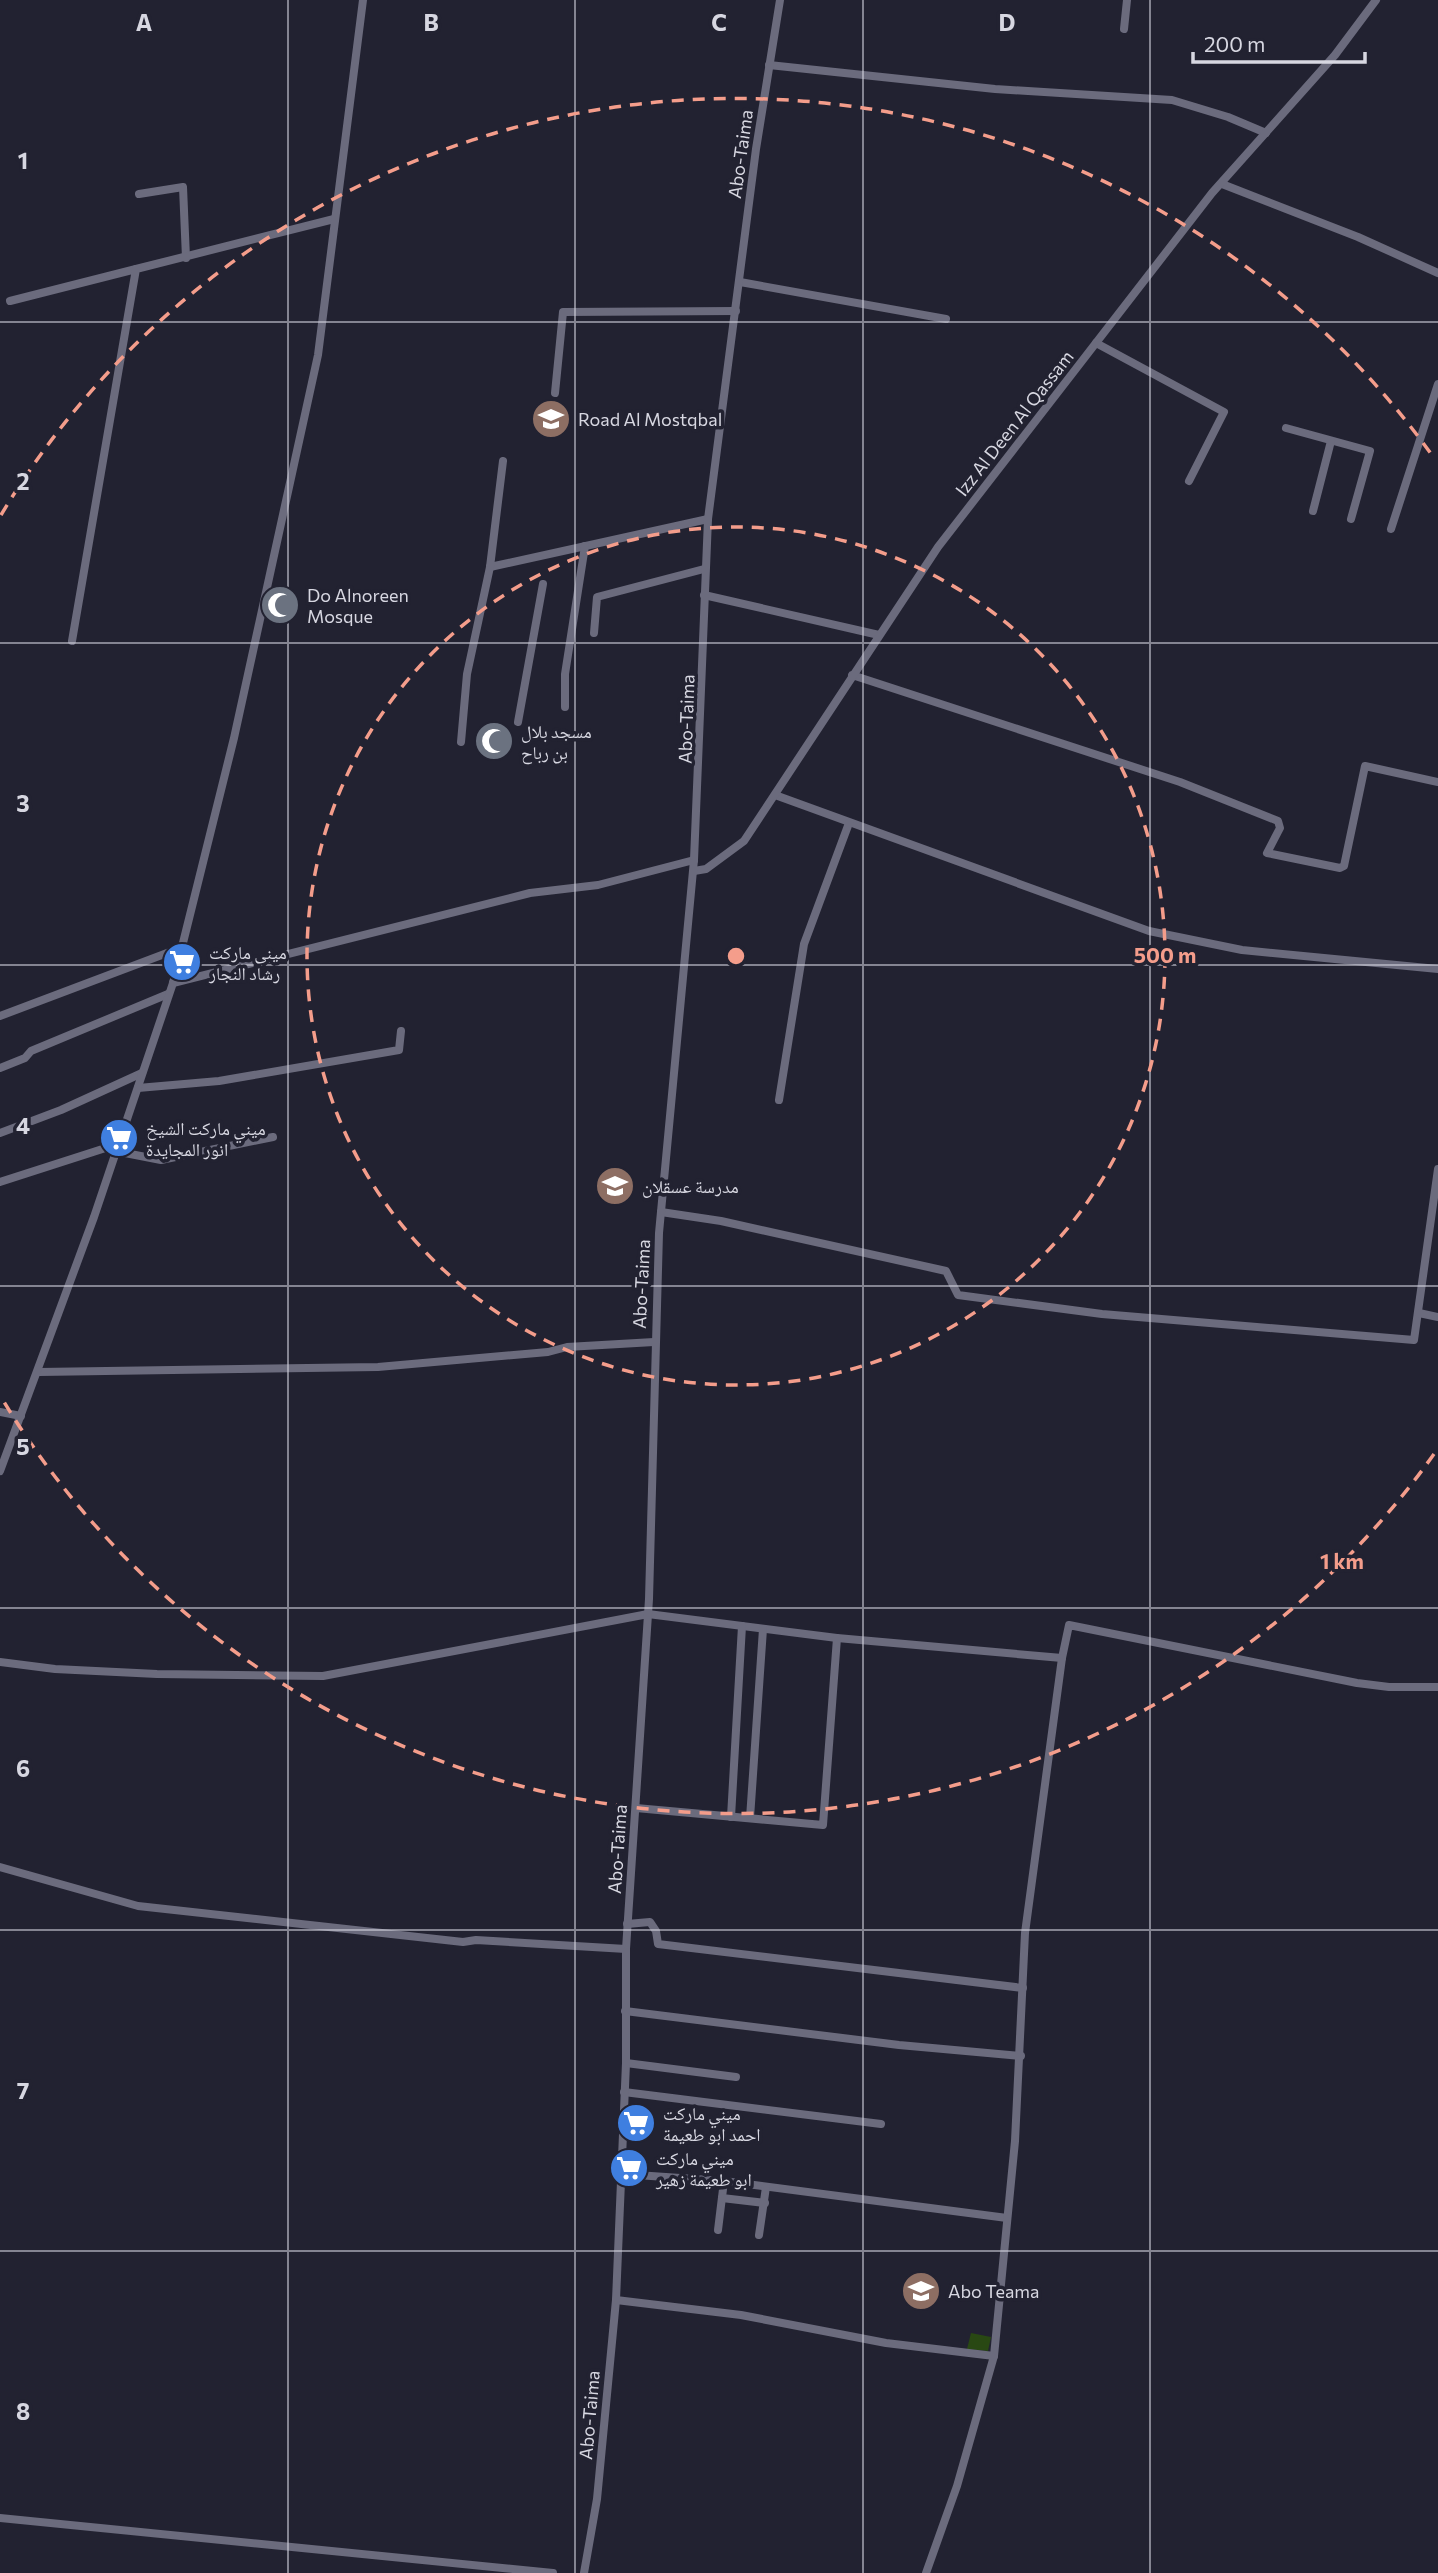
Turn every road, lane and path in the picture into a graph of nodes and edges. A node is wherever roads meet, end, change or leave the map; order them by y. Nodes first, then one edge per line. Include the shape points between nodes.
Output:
1 (363, 0) edge
2 (780, 0) edge
3 (1127, 0) edge
4 (1376, 0) edge
5 (1124, 29) dead end
6 (769, 65) junction
7 (1266, 133) junction
8 (1222, 184) junction
9 (139, 194) dead end
10 (334, 219) junction
11 (186, 258) junction
12 (136, 269) junction
13 (1438, 272) edge
14 (740, 282) junction
15 (10, 301) dead end
16 (736, 311) junction
17 (946, 319) dead end
18 (1096, 343) junction
19 (1438, 384) edge
20 (555, 393) dead end
21 (1286, 428) dead end
22 (1331, 441) junction
23 (503, 461) dead end
24 (1189, 481) dead end
25 (1313, 511) dead end
26 (708, 519) junction
27 (1352, 519) dead end
28 (1391, 529) dead end
29 (586, 546) junction
30 (490, 567) junction
31 (704, 569) junction
32 (543, 584) dead end
33 (704, 595) junction
34 (594, 632) dead end
35 (879, 635) junction
36 (72, 640) dead end
37 (852, 675) junction
38 (565, 707) dead end
39 (518, 722) dead end
40 (461, 742) dead end
41 (1438, 782) edge
42 (775, 795) junction
43 (849, 823) junction
44 (694, 860) junction
45 (694, 871) junction
46 (183, 947) junction
47 (1438, 969) edge
48 (173, 983) junction
49 (168, 994) junction
50 (0, 1016) edge
51 (401, 1031) dead end
52 (0, 1068) edge
53 (142, 1073) junction
54 (138, 1088) junction
55 (779, 1100) dead end
56 (0, 1133) edge
57 (273, 1137) dead end
58 (118, 1144) junction
59 (1438, 1169) edge
60 (0, 1182) edge
61 (661, 1212) junction
62 (1419, 1313) junction
63 (1438, 1317) edge
64 (654, 1342) junction
65 (39, 1373) junction
66 (0, 1412) edge
67 (21, 1416) junction
68 (0, 1471) edge
69 (648, 1614) junction
70 (741, 1626) junction
71 (763, 1629) junction
72 (837, 1638) junction
73 (1062, 1658) junction
74 (0, 1662) edge
75 (1438, 1687) edge
76 (636, 1808) junction
77 (731, 1817) junction
78 (750, 1818) junction
79 (0, 1867) edge
80 (627, 1924) junction
81 (626, 1950) junction
82 (1023, 1988) junction
83 (625, 2011) junction
84 (1021, 2056) junction
85 (626, 2063) junction
86 (736, 2077) dead end
87 (624, 2092) junction
88 (881, 2124) dead end
89 (622, 2174) junction
90 (723, 2181) junction
91 (766, 2187) junction
92 (722, 2198) junction
93 (765, 2203) junction
94 (1007, 2218) junction
95 (718, 2230) dead end
96 (759, 2235) dead end
97 (616, 2300) junction
98 (994, 2357) junction
99 (0, 2518) edge
100 (553, 2573) edge
101 (584, 2573) edge
102 (926, 2573) edge

1 - 10 street
2 - 6 street, Abo-Taima
3 - 5 street
4 - 7 street, Izz Al Deen Al Qassam
6 - 7 street via 911,82 1172,100
6 - 14 street, Abo-Taima
7 - 8 street, Izz Al Deen Al Qassam
8 - 13 street
8 - 18 street, Izz Al Deen Al Qassam
9 - 11 street via 183,187
10 - 11 street
10 - 46 street via 318,355 291,489
11 - 12 street
12 - 15 street
12 - 36 street
14 - 16 street, Abo-Taima
14 - 17 street
16 - 20 street via 563,312
16 - 26 street, Abo-Taima
18 - 24 street via 1224,412
18 - 35 street, Izz Al Deen Al Qassam via 938,547
19 - 28 street
21 - 22 street
22 - 25 street
22 - 27 street via 1370,451
23 - 30 street
26 - 29 street
26 - 31 street, Abo-Taima
29 - 30 street
29 - 38 street via 565,674
30 - 40 street via 467,674
31 - 33 street, Abo-Taima
31 - 34 street via 597,597
32 - 39 street
33 - 35 street
33 - 44 street, Abo-Taima
35 - 37 street, Izz Al Deen Al Qassam
37 - 41 street via 1180,782 1278,821 1280,828 1267,853 1340,869 1365,766
37 - 42 street, Izz Al Deen Al Qassam
42 - 43 street
42 - 45 street, Izz Al Deen Al Qassam via 744,841 706,869
43 - 47 street via 1149,931 1242,950
43 - 55 street via 804,944
44 - 45 street, Abo-Taima
44 - 48 street via 598,885 530,893
45 - 61 street, Abo-Taima
46 - 48 street
46 - 50 street
48 - 49 street
49 - 52 street
49 - 53 street
51 - 54 street via 399,1050 219,1082
53 - 54 street
53 - 56 street
54 - 58 street
57 - 58 street via 161,1160 120,1152
58 - 60 street
58 - 65 street
59 - 62 street
61 - 62 street via 946,1271 958,1295 991,1300 1102,1314 1414,1339
61 - 64 street, Abo-Taima
62 - 63 street
64 - 65 street via 379,1367
64 - 69 street, Abo-Taima
65 - 67 street
66 - 67 street
67 - 68 street
69 - 70 street
69 - 74 street via 323,1675 55,1670
69 - 76 street, Abo-Taima
70 - 71 street
70 - 77 street
71 - 72 street
71 - 78 street
72 - 73 street
72 - 78 street via 823,1825
73 - 75 street via 1069,1625 1357,1683
73 - 82 street via 1034,1856
76 - 77 street
76 - 80 street, Abo-Taima
77 - 78 street
79 - 81 street via 138,1906 463,1942
80 - 81 street, Abo-Taima
80 - 82 street via 650,1923 658,1944
81 - 83 street, Abo-Taima
82 - 84 street
83 - 84 street
83 - 85 street, Abo-Taima
84 - 94 street
85 - 86 street
85 - 87 street, Abo-Taima
87 - 88 street
87 - 89 street, Abo-Taima
89 - 90 street
89 - 97 street, Abo-Taima
90 - 91 street
90 - 92 street
91 - 93 street
91 - 94 street
92 - 93 street
92 - 95 street
93 - 96 street
94 - 98 street
97 - 98 street via 741,2315 886,2343
97 - 101 street, Abo-Taima via 597,2500
98 - 102 street via 961,2474
99 - 100 street

